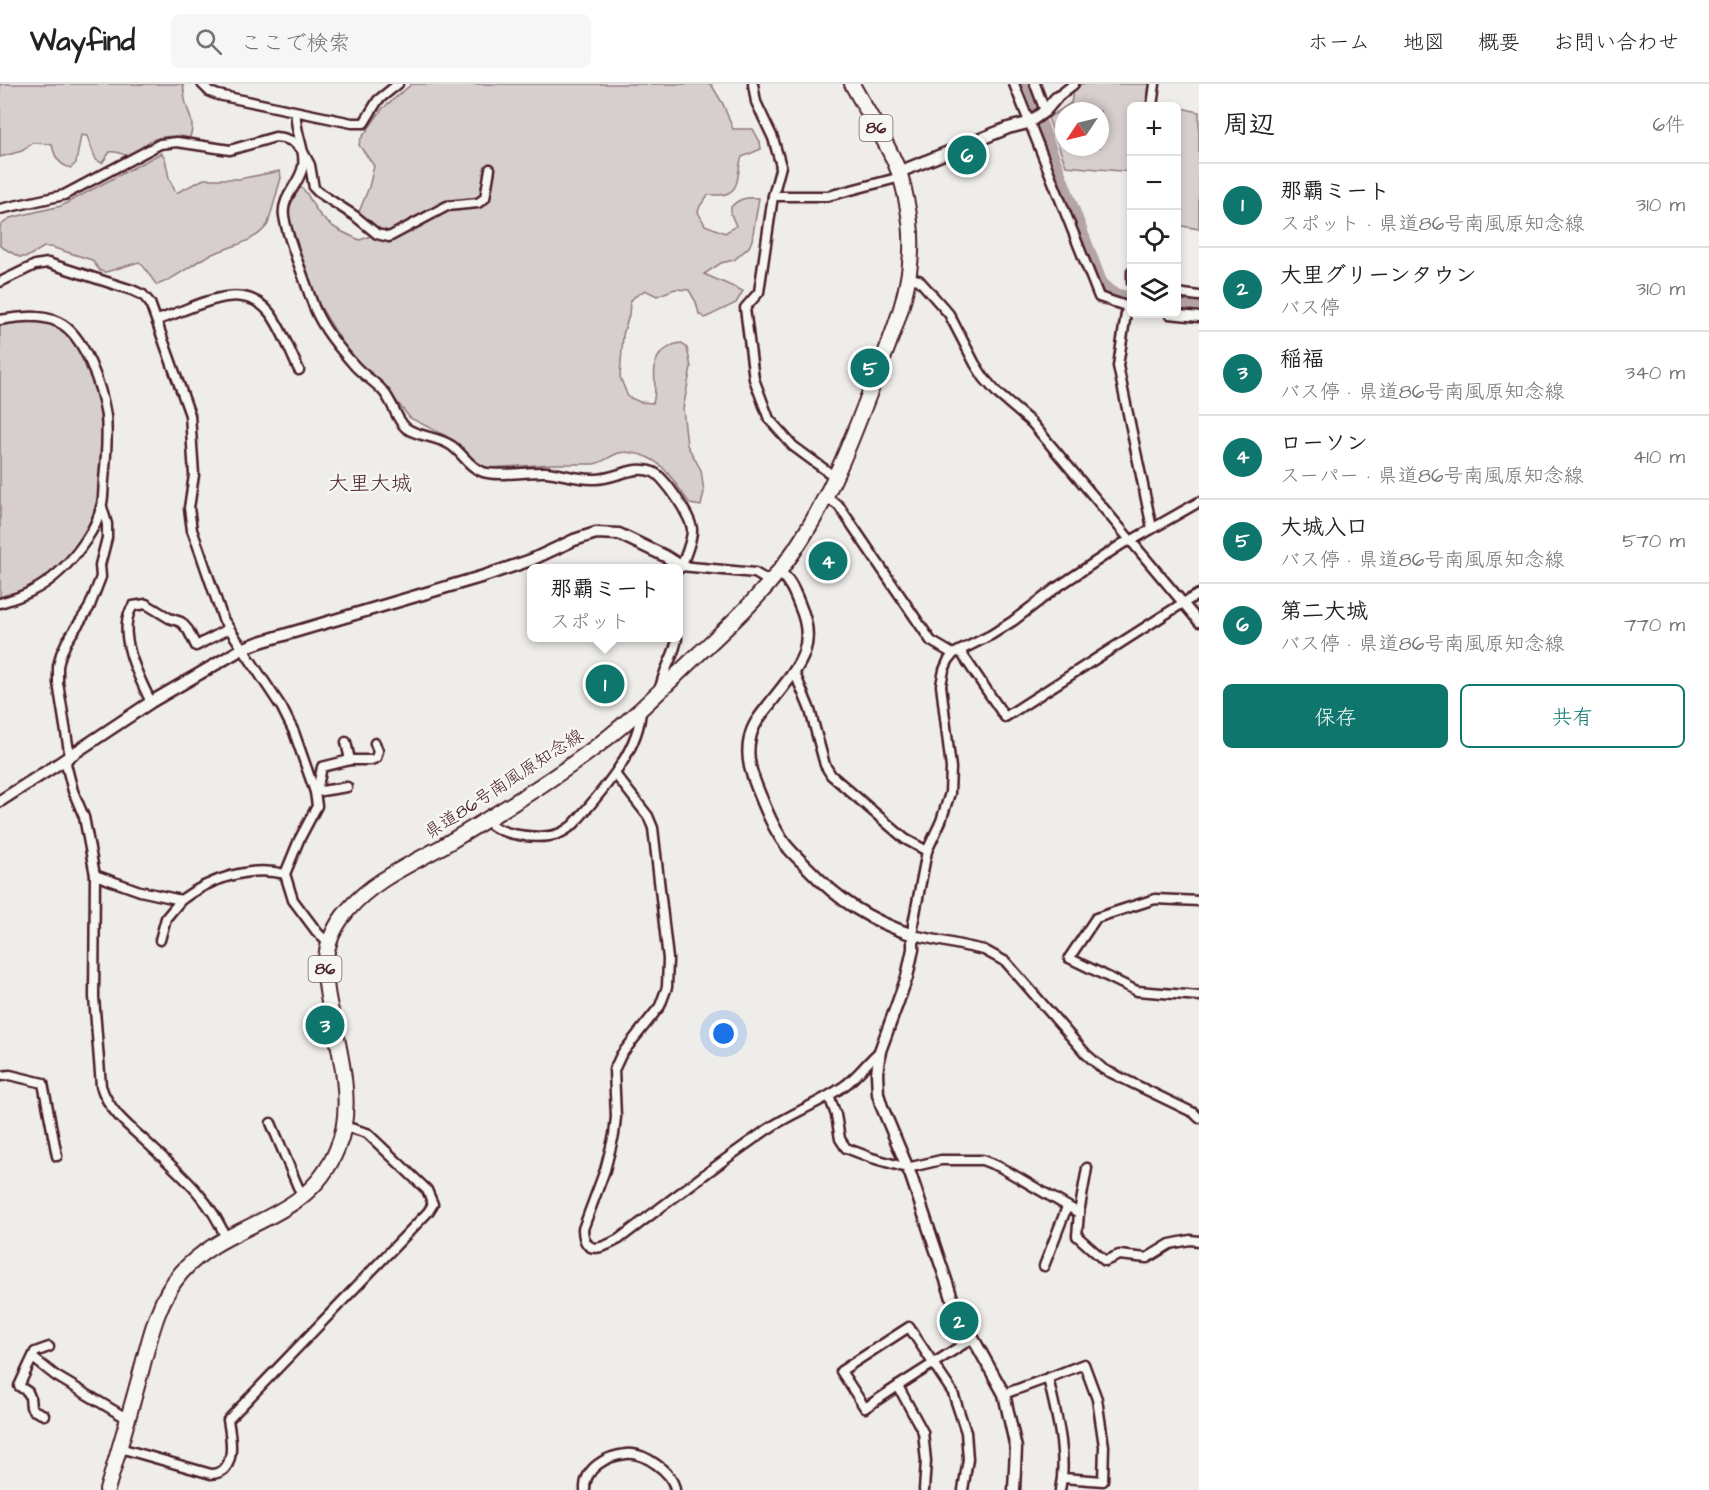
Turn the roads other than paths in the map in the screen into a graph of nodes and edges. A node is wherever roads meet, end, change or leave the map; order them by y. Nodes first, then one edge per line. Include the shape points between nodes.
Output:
1 (202, 84) edge
2 (398, 84) edge
3 (753, 84) edge
4 (852, 84) edge
5 (1014, 84) edge
6 (1035, 84) edge
7 (1074, 84) edge
8 (1155, 84) edge
9 (1056, 98) joint
10 (1153, 102) edge
11 (1044, 112) junction
12 (296, 113) junction
13 (1030, 122) junction
14 (302, 150) junction
15 (490, 169) dead end
16 (900, 174) junction
17 (773, 196) junction
18 (0, 209) edge
19 (909, 278) junction
20 (0, 282) edge
21 (1181, 294) edge
22 (1199, 296) edge
23 (1127, 307) edge
24 (1181, 316) edge
25 (1127, 318) edge
26 (1199, 318) edge
27 (0, 320) edge
28 (157, 320) junction
29 (299, 370) dead end
30 (835, 477) junction
31 (826, 497) junction
32 (1199, 502) edge
33 (102, 507) junction
34 (1152, 528) junction
35 (1129, 540) junction
36 (676, 564) edge
37 (681, 564) edge
38 (683, 567) edge
39 (775, 577) junction
40 (1199, 594) edge
41 (0, 603) edge
42 (1183, 603) junction
43 (1199, 622) edge
44 (228, 628) junction
45 (676, 642) edge
46 (243, 649) junction
47 (957, 653) junction
48 (794, 671) junction
49 (660, 690) junction
50 (151, 702) junction
51 (641, 708) junction
52 (346, 742) dead end
53 (375, 743) dead end
54 (68, 757) junction
55 (350, 760) junction
56 (615, 774) junction
57 (347, 787) dead end
58 (316, 792) junction
59 (0, 801) edge
60 (486, 820) junction
61 (927, 851) junction
62 (285, 874) junction
63 (95, 875) junction
64 (181, 900) junction
65 (1199, 901) edge
66 (913, 935) junction
67 (160, 940) dead end
68 (328, 943) junction
69 (1199, 996) edge
70 (880, 1051) junction
71 (0, 1076) edge
72 (829, 1096) junction
73 (1199, 1118) edge
74 (271, 1123) dead end
75 (344, 1126) junction
76 (57, 1156) dead end
77 (907, 1168) junction
78 (1087, 1168) dead end
79 (304, 1196) junction
80 (1067, 1207) junction
81 (1079, 1213) junction
82 (226, 1239) junction
83 (1199, 1241) edge
84 (1044, 1266) dead end
85 (973, 1338) junction
86 (49, 1347) dead end
87 (33, 1358) junction
88 (933, 1363) junction
89 (1048, 1378) junction
90 (898, 1386) junction
91 (1004, 1394) junction
92 (44, 1415) dead end
93 (128, 1419) junction
94 (120, 1448) junction
95 (1063, 1478) junction
96 (107, 1490) edge
97 (585, 1490) edge
98 (675, 1490) edge
99 (924, 1490) edge
100 (963, 1490) edge
101 (1014, 1490) edge
102 (1060, 1490) edge

1 - 12 street via 218,95
2 - 12 street via 378,100 364,123
3 - 17 street via 781,166
4 - 16 main road, 県道86号南風原知念線 / 86
5 - 13 street
6 - 11 street
7 - 9 street
8 - 10 street
9 - 11 street
11 - 13 street
12 - 14 street
13 - 16 street
13 - 23 street via 1099,297
14 - 15 street via 310,165 314,188 377,234 388,237 447,206 478,203 485,198
14 - 18 street via 292,141 275,137 230,150 177,142 160,144 64,195
14 - 37 street via 303,167 284,213 314,307 330,335 383,390 399,420 413,432 452,446 483,472 547,472 597,480 637,469 656,473 674,494 693,530
16 - 17 street via 828,196
16 - 19 main road, 県道86号南風原知念線 / 86 via 910,227
17 - 30 street via 759,292 745,308 754,379 769,419 793,446
19 - 30 main road, 県道86号南風原知念線 / 86 via 889,345
19 - 35 street via 919,280 949,314 984,378 1032,423
20 - 28 street via 48,263 143,295
21 - 22 street
24 - 26 street
25 - 34 street via 1118,366
27 - 33 street via 36,317 59,322 74,333 85,349 106,417
28 - 29 street via 223,296 243,297 270,313
28 - 44 street via 190,415 192,530
30 - 31 main road, 県道86号南風原知念線 / 86
31 - 39 main road, 県道86号南風原知念線 / 86
31 - 47 street via 839,506 931,641
32 - 34 street
33 - 41 street via 86,540 56,575 28,593
33 - 54 street via 107,538 101,577 58,666
34 - 35 street
35 - 42 street
35 - 47 street via 1013,621
36 - 46 street via 619,534 597,533 484,576
38 - 39 street
39 - 48 street via 785,576 792,586 808,626 806,650
39 - 49 main road, 県道86号南風原知念線 / 86
40 - 42 street
42 - 43 street
42 - 47 street via 1005,717
44 - 46 street
44 - 50 street via 196,645 181,622 146,604 133,606 127,617 130,650
45 - 49 street
46 - 50 street
46 - 58 street via 282,708
47 - 61 street via 944,670 941,685 951,768 950,793
48 - 61 street via 831,775 905,839
48 - 66 street via 760,717 749,740 748,762 767,811 786,845 831,891 879,923
49 - 51 main road, 県道86号南風原知念線 / 86
50 - 54 street
51 - 56 street via 638,729
51 - 60 main road, 県道86号南風原知念線 / 86 via 589,752
52 - 55 street
53 - 55 street via 376,758
54 - 59 street
54 - 63 street via 67,770 84,817
55 - 58 street via 322,767
56 - 60 street via 574,824 557,835 524,836 493,827
56 - 72 street via 653,828 668,982 660,1006 621,1055 614,1070 614,1135 583,1229 585,1242 600,1249 619,1239 771,1127
57 - 58 street
58 - 62 street via 317,806
60 - 68 main road, 県道86号南風原知念線 / 86 via 368,891 349,908
61 - 66 street
62 - 64 street via 264,870 225,878
62 - 68 street via 293,900
63 - 64 street
63 - 82 street via 94,997 104,1097 119,1117 197,1191
64 - 67 street via 166,918
65 - 69 street via 1155,899 1096,918 1069,958 1137,991
66 - 70 street via 907,977
66 - 73 street via 984,950 1006,962 1103,1069
68 - 75 main road, 県道86号南風原知念線 / 86 via 325,974 340,1052
70 - 72 street via 856,1077
70 - 77 street via 878,1094
71 - 76 street via 43,1083
72 - 77 street via 846,1148
74 - 79 street
75 - 79 main road, 県道86号南風原知念線 / 86 via 333,1160
75 - 94 street via 367,1133 427,1190 433,1204 428,1212 228,1420 232,1443 224,1470 211,1474
77 - 80 street via 941,1160 982,1160
77 - 85 street via 954,1304
78 - 81 street
79 - 82 main road, 県道86号南風原知念線 / 86
80 - 81 street
80 - 84 street
81 - 83 street via 1077,1236 1105,1261 1119,1255 1147,1258 1170,1244
82 - 93 main road, 県道86号南風原知念線 / 86 via 193,1261 166,1295
85 - 88 street
85 - 91 street
86 - 87 street via 35,1352
87 - 92 street via 19,1386 28,1392 33,1410
87 - 93 street
88 - 90 street
88 - 90 street via 909,1327 841,1371 865,1408
88 - 100 street via 953,1393 966,1432 968,1459
89 - 91 street
89 - 95 street via 1059,1429
89 - 95 street via 1084,1364 1101,1422 1103,1481
90 - 99 street via 922,1432
91 - 101 street via 1016,1448
93 - 94 main road, 県道86号南風原知念線 / 86
94 - 96 main road, 県道86号南風原知念線 / 86
95 - 102 street
97 - 98 street via 587,1475 594,1467 628,1453 663,1469

